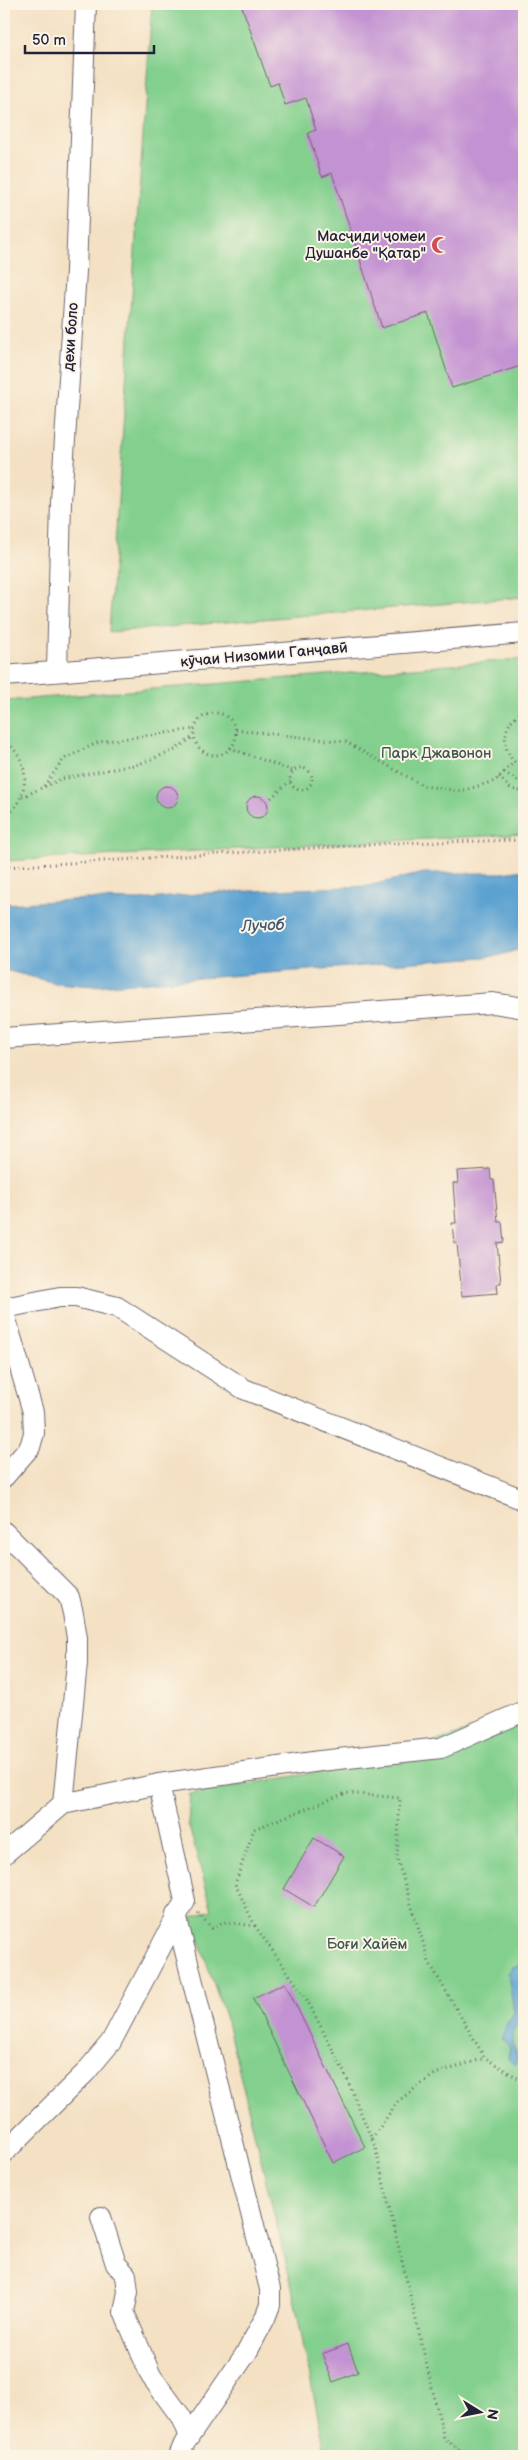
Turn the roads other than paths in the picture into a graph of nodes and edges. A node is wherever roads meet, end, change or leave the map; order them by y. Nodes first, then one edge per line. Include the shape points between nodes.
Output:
1 (86, 4) edge
2 (524, 633) edge
3 (56, 671) junction
4 (4, 676) edge
5 (524, 1008) edge
6 (4, 1038) edge
7 (4, 1308) edge
8 (4, 1314) edge
9 (4, 1477) edge
10 (524, 1500) edge
11 (4, 1532) edge
12 (524, 1711) edge
13 (159, 1784) junction
14 (63, 1804) junction
15 (4, 1854) edge
16 (181, 1908) junction
17 (4, 2153) edge
18 (101, 2217) dead end
19 (189, 2437) junction
20 (179, 2456) edge

1 - 3 street, дехи боло via 76,271 61,501
2 - 3 street, кӯчаи Низомии Ганҷавӣ
3 - 4 street, кӯчаи Низомии Ганҷавӣ
5 - 6 street via 493,1003
7 - 10 street via 60,1297 76,1297 117,1307 244,1389
8 - 9 street via 32,1412 34,1433 30,1448
11 - 14 street via 69,1597 73,1613 77,1662
12 - 13 street via 441,1748
13 - 14 street
13 - 16 street
14 - 15 street
16 - 17 street via 112,2042
16 - 19 street via 270,2289 270,2305 256,2335
18 - 19 street via 116,2264 126,2275 128,2292 124,2312 151,2376 181,2417
19 - 20 street

